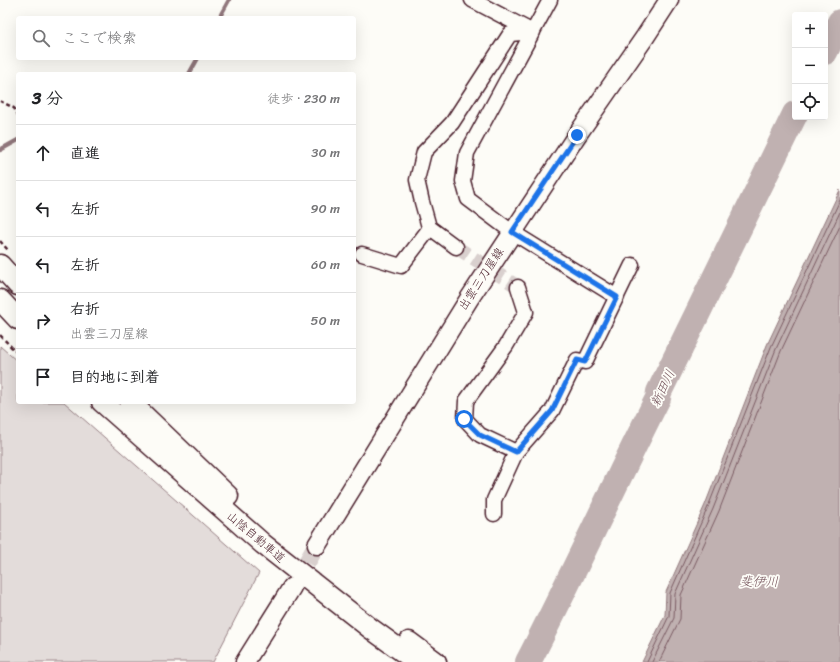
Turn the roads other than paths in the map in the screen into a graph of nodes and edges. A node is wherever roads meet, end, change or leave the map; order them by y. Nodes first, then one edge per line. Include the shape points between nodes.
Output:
1 (472, 0) edge
2 (550, 0) edge
3 (669, 0) edge
4 (533, 32) junction
5 (430, 228) junction
6 (512, 232) junction
7 (456, 247) tunnel mouth
8 (362, 254) dead end
9 (0, 265) edge
10 (632, 265) dead end
11 (16, 283) edge
12 (518, 287) tunnel mouth
13 (617, 297) junction
14 (0, 300) edge
15 (16, 317) edge
16 (104, 404) edge
17 (132, 404) edge
18 (516, 452) junction
19 (494, 514) dead end
20 (317, 545) tunnel mouth
21 (292, 587) tunnel mouth
22 (244, 662) edge
23 (417, 662) edge
24 (436, 662) edge

1 - 4 street
2 - 4 street
3 - 6 main road, 出雲三刀屋線
4 - 5 street via 510,34 452,123 424,152 417,180
4 - 6 street via 467,152 463,181 468,199
5 - 7 street
5 - 8 street via 401,266
6 - 13 street
6 - 20 main road, 出雲三刀屋線
9 - 11 highway
10 - 13 street
12 - 18 street via 526,312 506,346 466,401 464,419 480,435
13 - 18 street via 585,362 577,360 552,411
14 - 15 highway
16 - 23 highway, 山陰自動車道 via 263,544
17 - 24 highway, 山陰自動車道 via 271,534
18 - 19 street via 494,500
21 - 22 main road

